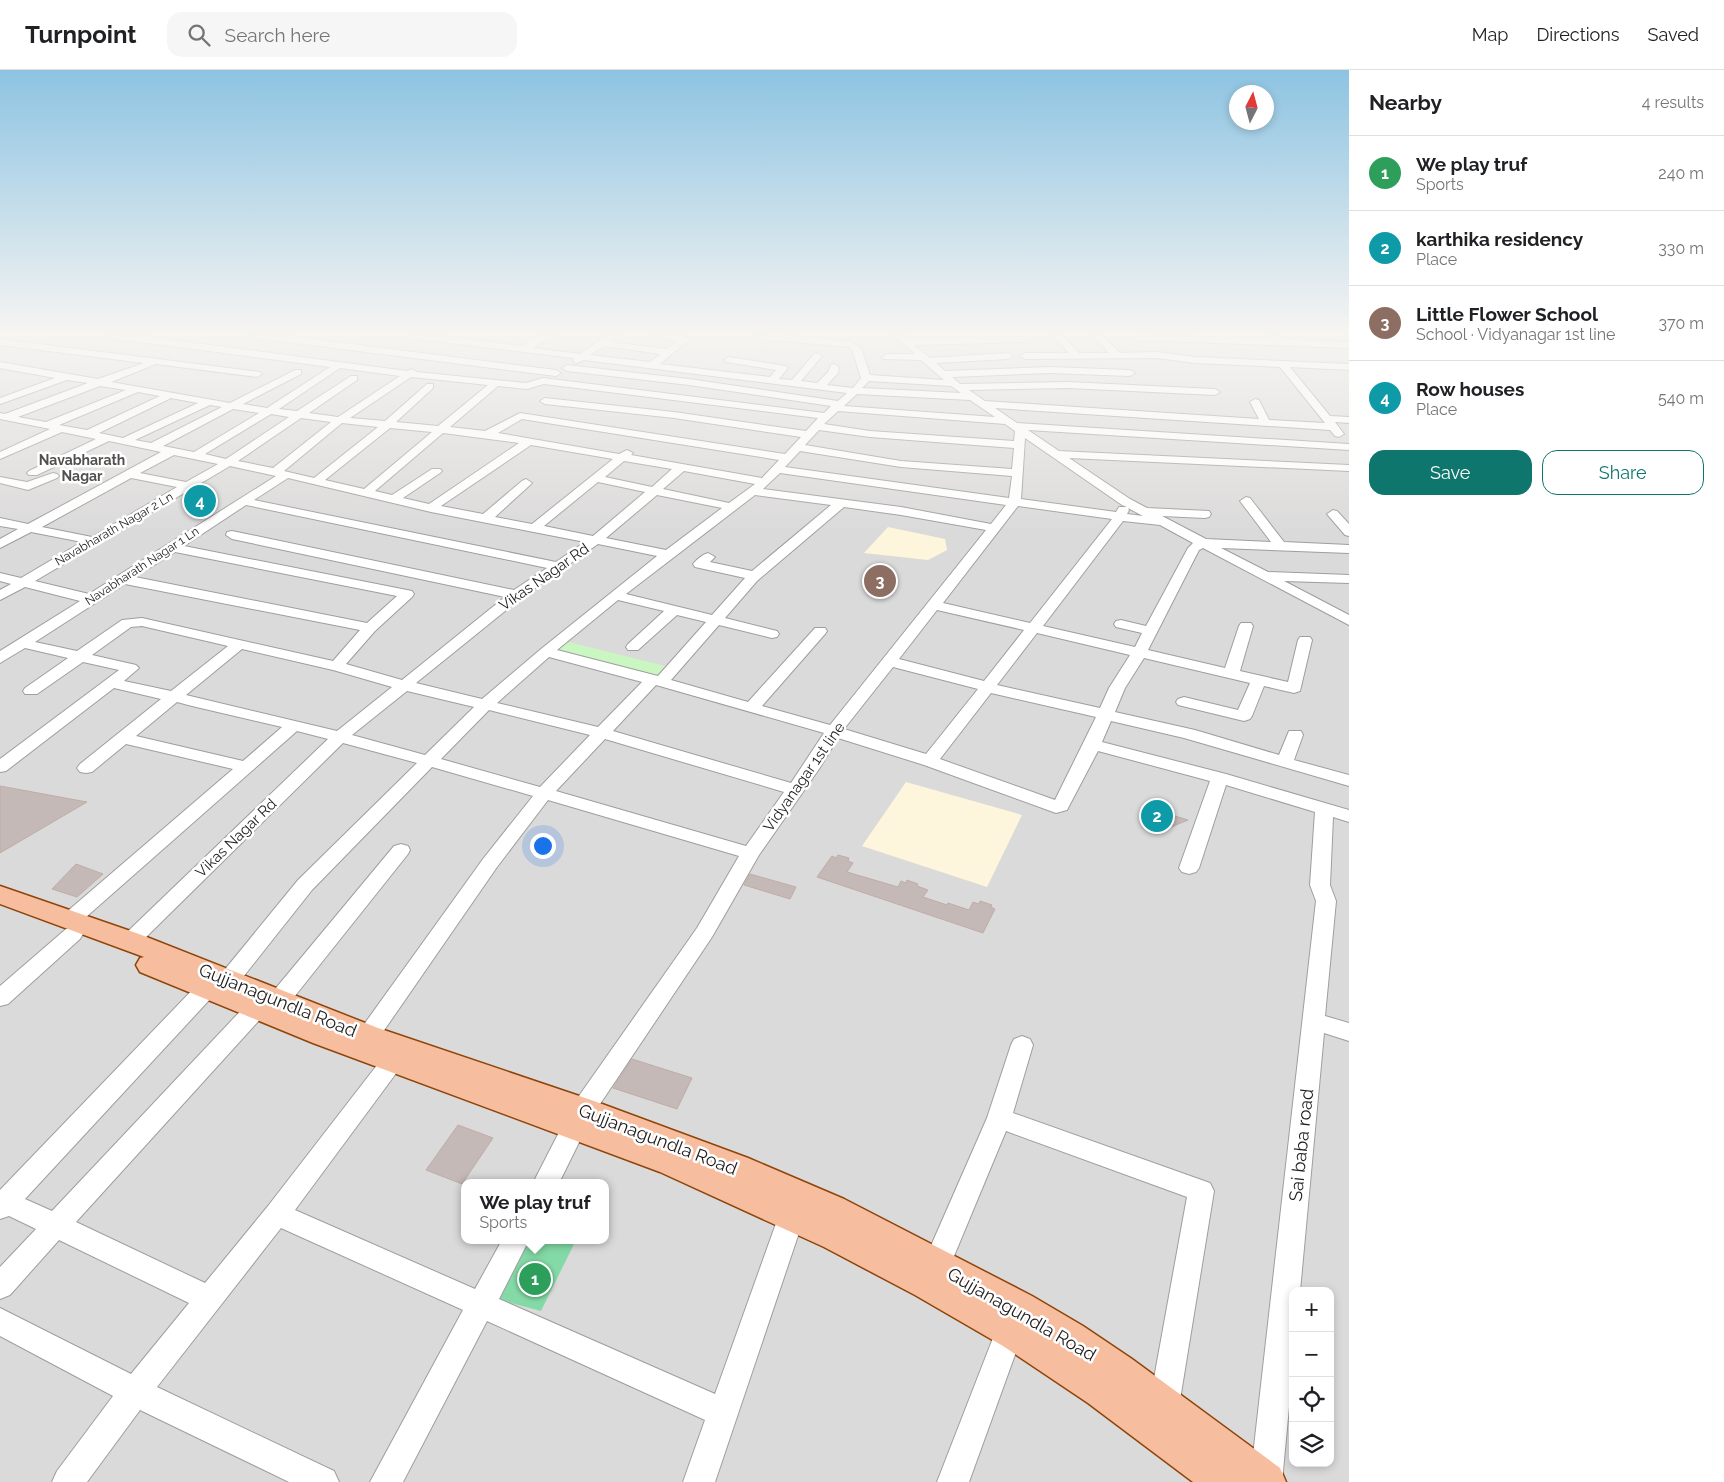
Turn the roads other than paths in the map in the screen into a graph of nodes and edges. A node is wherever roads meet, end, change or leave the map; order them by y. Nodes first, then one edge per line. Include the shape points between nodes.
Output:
1 (50, 401) edge
2 (111, 401) edge
3 (158, 401) edge
4 (203, 401) edge
5 (242, 401) edge
6 (285, 401) edge
7 (320, 401) edge
8 (368, 401) edge
9 (414, 401) edge
10 (475, 401) edge
11 (545, 401) dead end
12 (704, 401) edge
13 (806, 401) edge
14 (843, 401) edge
15 (978, 401) edge
16 (1035, 401) edge
17 (1101, 401) edge
18 (1313, 401) edge
19 (209, 402) junction
20 (1255, 402) dead end
21 (982, 404) junction
22 (232, 406) junction
23 (837, 406) junction
24 (1168, 408) dead end
25 (270, 411) junction
26 (299, 415) junction
27 (826, 416) junction
28 (2, 418) edge
29 (1201, 418) junction
30 (340, 420) junction
31 (1349, 420) edge
32 (1266, 423) junction
33 (1331, 423) junction
34 (388, 424) junction
35 (662, 426) dead end
36 (55, 427) junction
37 (443, 429) junction
38 (1015, 430) junction
39 (812, 431) junction
40 (88, 434) junction
41 (487, 434) junction
42 (648, 436) junction
43 (108, 438) junction
44 (125, 441) junction
45 (529, 441) junction
46 (1349, 446) edge
47 (152, 447) junction
48 (797, 447) junction
49 (172, 451) junction
50 (1058, 454) junction
51 (0, 456) edge
52 (195, 456) junction
53 (621, 458) junction
54 (787, 458) junction
55 (227, 463) junction
56 (681, 468) junction
57 (1349, 468) edge
58 (777, 469) junction
59 (436, 470) dead end
60 (33, 473) dead end
61 (280, 473) junction
62 (1018, 473) junction
63 (128, 474) junction
64 (54, 476) dead end
65 (595, 478) junction
66 (0, 480) edge
67 (317, 482) junction
68 (765, 482) junction
69 (526, 483) dead end
70 (188, 486) junction
71 (655, 490) junction
72 (753, 491) junction
73 (366, 492) junction
74 (394, 499) junction
75 (242, 501) junction
76 (1246, 501) dead end
77 (1126, 502) junction
78 (841, 503) junction
79 (1014, 503) junction
80 (732, 507) junction
81 (431, 508) junction
82 (1145, 512) junction
83 (1205, 514) dead end
84 (1333, 514) dead end
85 (1119, 518) junction
86 (485, 519) junction
87 (0, 522) edge
88 (1166, 523) junction
89 (28, 528) junction
90 (534, 528) junction
91 (994, 528) junction
92 (1349, 532) edge
93 (232, 535) dead end
94 (596, 540) junction
95 (94, 541) junction
96 (1202, 543) junction
97 (0, 544) edge
98 (171, 547) junction
99 (1280, 547) junction
100 (1349, 549) edge
101 (668, 554) junction
102 (708, 557) dead end
103 (558, 566) junction
104 (755, 576) junction
105 (1266, 576) junction
106 (0, 577) edge
107 (122, 578) junction
108 (1349, 578) edge
109 (21, 582) junction
110 (516, 595) junction
111 (615, 595) junction
112 (0, 596) edge
113 (91, 599) junction
114 (934, 605) junction
115 (674, 610) junction
116 (1342, 614) edge
117 (716, 620) junction
118 (1349, 621) edge
119 (1121, 624) dead end
120 (1246, 626) dead end
121 (370, 628) junction
122 (1034, 628) junction
123 (820, 631) dead end
124 (1150, 631) junction
125 (772, 634) dead end
126 (1304, 640) dead end
127 (21, 643) junction
128 (239, 644) junction
129 (634, 647) dead end
130 (546, 652) junction
131 (1139, 653) junction
132 (80, 655) junction
133 (0, 658) edge
134 (889, 661) junction
135 (336, 666) junction
136 (1231, 674) junction
137 (1259, 680) junction
138 (657, 681) junction
139 (111, 684) junction
140 (403, 685) junction
141 (987, 687) junction
142 (31, 691) dead end
143 (175, 697) junction
144 (1184, 702) dead end
145 (485, 705) junction
146 (751, 708) junction
147 (1106, 714) junction
148 (292, 726) junction
149 (834, 731) junction
150 (602, 733) junction
151 (1295, 735) dead end
152 (123, 738) junction
153 (339, 738) junction
154 (1093, 745) junction
155 (930, 761) junction
156 (427, 762) junction
157 (1285, 762) junction
158 (0, 767) edge
159 (246, 767) junction
160 (86, 768) dead end
161 (1220, 778) junction
162 (1349, 781) edge
163 (795, 790) junction
164 (544, 793) junction
165 (1324, 809) junction
166 (1349, 816) edge
167 (401, 850) dead end
168 (750, 853) junction
169 (1189, 868) dead end
170 (0, 895) edge
171 (0, 909) edge
172 (72, 927) junction
173 (130, 941) junction
174 (217, 988) junction
175 (0, 998) edge
176 (268, 1005) junction
177 (1314, 1021) junction
178 (1349, 1032) edge
179 (368, 1036) junction
180 (1022, 1045) dead end
181 (392, 1062) junction
182 (579, 1118) junction
183 (999, 1118) junction
184 (548, 1179) edge
185 (3, 1205) edge
186 (277, 1214) junction
187 (792, 1215) junction
188 (56, 1226) junction
189 (514, 1244) edge
190 (937, 1264) junction
191 (0, 1286) edge
192 (209, 1299) junction
193 (482, 1305) junction
194 (0, 1321) edge
195 (1010, 1330) junction
196 (135, 1392) junction
197 (1164, 1406) junction
198 (724, 1413) junction
199 (68, 1482) edge
200 (323, 1482) edge
201 (386, 1482) edge
202 (699, 1482) edge
203 (953, 1482) edge
204 (1225, 1482) edge
205 (1266, 1482) edge

1 - 28 street
2 - 36 street
3 - 40 street
4 - 19 street
5 - 22 street
6 - 25 street
7 - 26 street, Navabharath Nagar 2 Ln
8 - 30 street, Navabharath Nagar 1 Ln
9 - 34 street
10 - 37 street
11 - 39 street
12 - 27 street
13 - 23 street
14 - 23 street
15 - 21 street
16 - 21 street
17 - 29 street
18 - 33 street
19 - 22 street
19 - 44 street
20 - 32 street
21 - 38 street
22 - 25 street
22 - 47 street
23 - 27 street
23 - 38 street
24 - 29 street via 1197,410
25 - 26 street
25 - 52 street
26 - 30 street
26 - 55 street, Navabharath Nagar 2 Ln
27 - 39 street
28 - 36 street, Vikas Nagar Rd
29 - 32 street
30 - 34 street
30 - 61 street, Navabharath Nagar 1 Ln
31 - 33 street
32 - 33 street
33 - 46 street
34 - 37 street
34 - 67 street
35 - 42 street
36 - 40 street, Vikas Nagar Rd
36 - 51 street
37 - 41 street
37 - 73 street
38 - 39 street via 870,434
38 - 46 street
38 - 50 street
38 - 62 street
39 - 48 street
40 - 43 street, Vikas Nagar Rd
41 - 42 street via 520,416
41 - 45 street
42 - 53 street
42 - 54 street
43 - 44 street, Vikas Nagar Rd
43 - 60 street
44 - 47 street, Vikas Nagar Rd
45 - 53 street
45 - 81 street
47 - 49 street, Vikas Nagar Rd
48 - 54 street
48 - 62 street via 901,464
49 - 52 street, Vikas Nagar Rd
49 - 63 street
50 - 57 street
50 - 77 street
52 - 55 street, Vikas Nagar Rd
53 - 56 street
53 - 65 street
54 - 58 street
55 - 61 street, Vikas Nagar Rd
55 - 70 street, Navabharath Nagar 2 Ln
56 - 68 street
56 - 71 street
58 - 68 street
58 - 79 street
59 - 74 street
61 - 67 street, Vikas Nagar Rd
61 - 75 street, Navabharath Nagar 1 Ln
62 - 79 street
63 - 70 street
63 - 89 street
64 - 66 street via 28,486
65 - 71 street
65 - 90 street
67 - 73 street, Vikas Nagar Rd
68 - 72 street
69 - 86 street
70 - 95 street, Navabharath Nagar 2 Ln
71 - 80 street
71 - 94 street
72 - 78 street
72 - 80 street
73 - 74 street, Vikas Nagar Rd
74 - 81 street, Vikas Nagar Rd
75 - 98 street, Navabharath Nagar 1 Ln
75 - 103 street
76 - 99 street
77 - 82 street
77 - 85 street
78 - 91 street
78 - 104 street
79 - 85 street
79 - 91 street, Vidyanagar 1st line
80 - 101 street
81 - 86 street, Vikas Nagar Rd
82 - 83 street
82 - 88 street
84 - 92 street
85 - 88 street
85 - 122 street
86 - 90 street, Vikas Nagar Rd
87 - 89 street
88 - 96 street
89 - 95 street
89 - 97 street
90 - 94 street, Vikas Nagar Rd
91 - 114 street, Vidyanagar 1st line
93 - 110 street
94 - 101 street
94 - 103 street, Vikas Nagar Rd
95 - 109 street, Navabharath Nagar 2 Ln
96 - 99 street
96 - 105 street
96 - 124 street via 1194,548
98 - 107 street, Navabharath Nagar 1 Ln
98 - 121 street via 407,594
99 - 100 street
101 - 111 street
102 - 104 street via 700,564
103 - 110 street, Vikas Nagar Rd
104 - 117 street
105 - 108 street
105 - 116 street
106 - 109 street
107 - 113 street, Navabharath Nagar 1 Ln
107 - 121 street
109 - 112 street, Navabharath Nagar 2 Ln
109 - 113 street
110 - 140 street, Vikas Nagar Rd
111 - 115 street
111 - 130 street
113 - 127 street, Navabharath Nagar 1 Ln
114 - 122 street
114 - 134 street, Vidyanagar 1st line
115 - 117 street
115 - 129 street
116 - 118 street
117 - 125 street
117 - 138 street
119 - 124 street
120 - 136 street
121 - 135 street
122 - 131 street
122 - 141 street
123 - 146 street
124 - 131 street
126 - 137 street via 1294,688
127 - 132 street
127 - 133 street, Navabharath Nagar 1 Ln
128 - 132 street via 135,622 127,623
128 - 135 street
128 - 143 street
130 - 138 street
130 - 145 street
131 - 136 street
131 - 147 street via 1117,688
132 - 139 street via 131,668
132 - 142 street
134 - 141 street
134 - 149 street, Vidyanagar 1st line
135 - 140 street
136 - 137 street
137 - 144 street via 1244,716
138 - 146 street
138 - 150 street
139 - 143 street
139 - 158 street
140 - 145 street
140 - 153 street, Vikas Nagar Rd
141 - 147 street
141 - 155 street
143 - 148 street
143 - 152 street
145 - 150 street
145 - 156 street
146 - 149 street
147 - 154 street
147 - 157 street
148 - 153 street
148 - 159 street
149 - 155 street
149 - 163 street, Vidyanagar 1st line
150 - 163 street
150 - 164 street
151 - 157 street
152 - 159 street
152 - 160 street
153 - 156 street
153 - 173 street, Vikas Nagar Rd
154 - 155 street via 1061,806 1056,807
154 - 161 street
156 - 164 street
156 - 174 street via 305,885
157 - 162 street
159 - 172 street
161 - 165 street
161 - 169 street
163 - 168 street, Vidyanagar 1st line
164 - 168 street
164 - 179 street via 490,863
165 - 166 street
165 - 177 street, Sai baba road via 1320,885 1326,901
167 - 176 street
168 - 182 street, Vidyanagar 1st line via 705,932
170 - 172 main road, Gujjanagundla Road
171 - 172 main road, Gujjanagundla Road
172 - 173 main road, Gujjanagundla Road
172 - 174 main road, Gujjanagundla Road
172 - 175 street
173 - 174 main road, Gujjanagundla Road
174 - 176 main road, Gujjanagundla Road
174 - 185 street
176 - 179 main road, Gujjanagundla Road
176 - 181 main road, Gujjanagundla Road
176 - 188 street
177 - 178 street
177 - 205 street, Sai baba road
179 - 182 main road, Gujjanagundla Road
180 - 183 street
181 - 182 main road, Gujjanagundla Road
181 - 186 street
182 - 184 street, Vidyanagar 1st line
182 - 187 main road, Gujjanagundla Road
182 - 190 main road, Gujjanagundla Road via 737,1168 860,1222
183 - 190 street
183 - 197 street via 1201,1191
185 - 188 street
186 - 192 street
186 - 193 street
187 - 195 main road, Gujjanagundla Road via 850,1242
187 - 198 street
188 - 191 street
188 - 192 street
189 - 193 street
190 - 197 main road, Gujjanagundla Road via 1070,1339
192 - 196 street
193 - 198 street
193 - 201 street
194 - 196 street
195 - 203 street
195 - 204 main road, Gujjanagundla Road via 1115,1399
196 - 199 street
196 - 200 street
197 - 205 main road, Gujjanagundla Road
198 - 202 street

